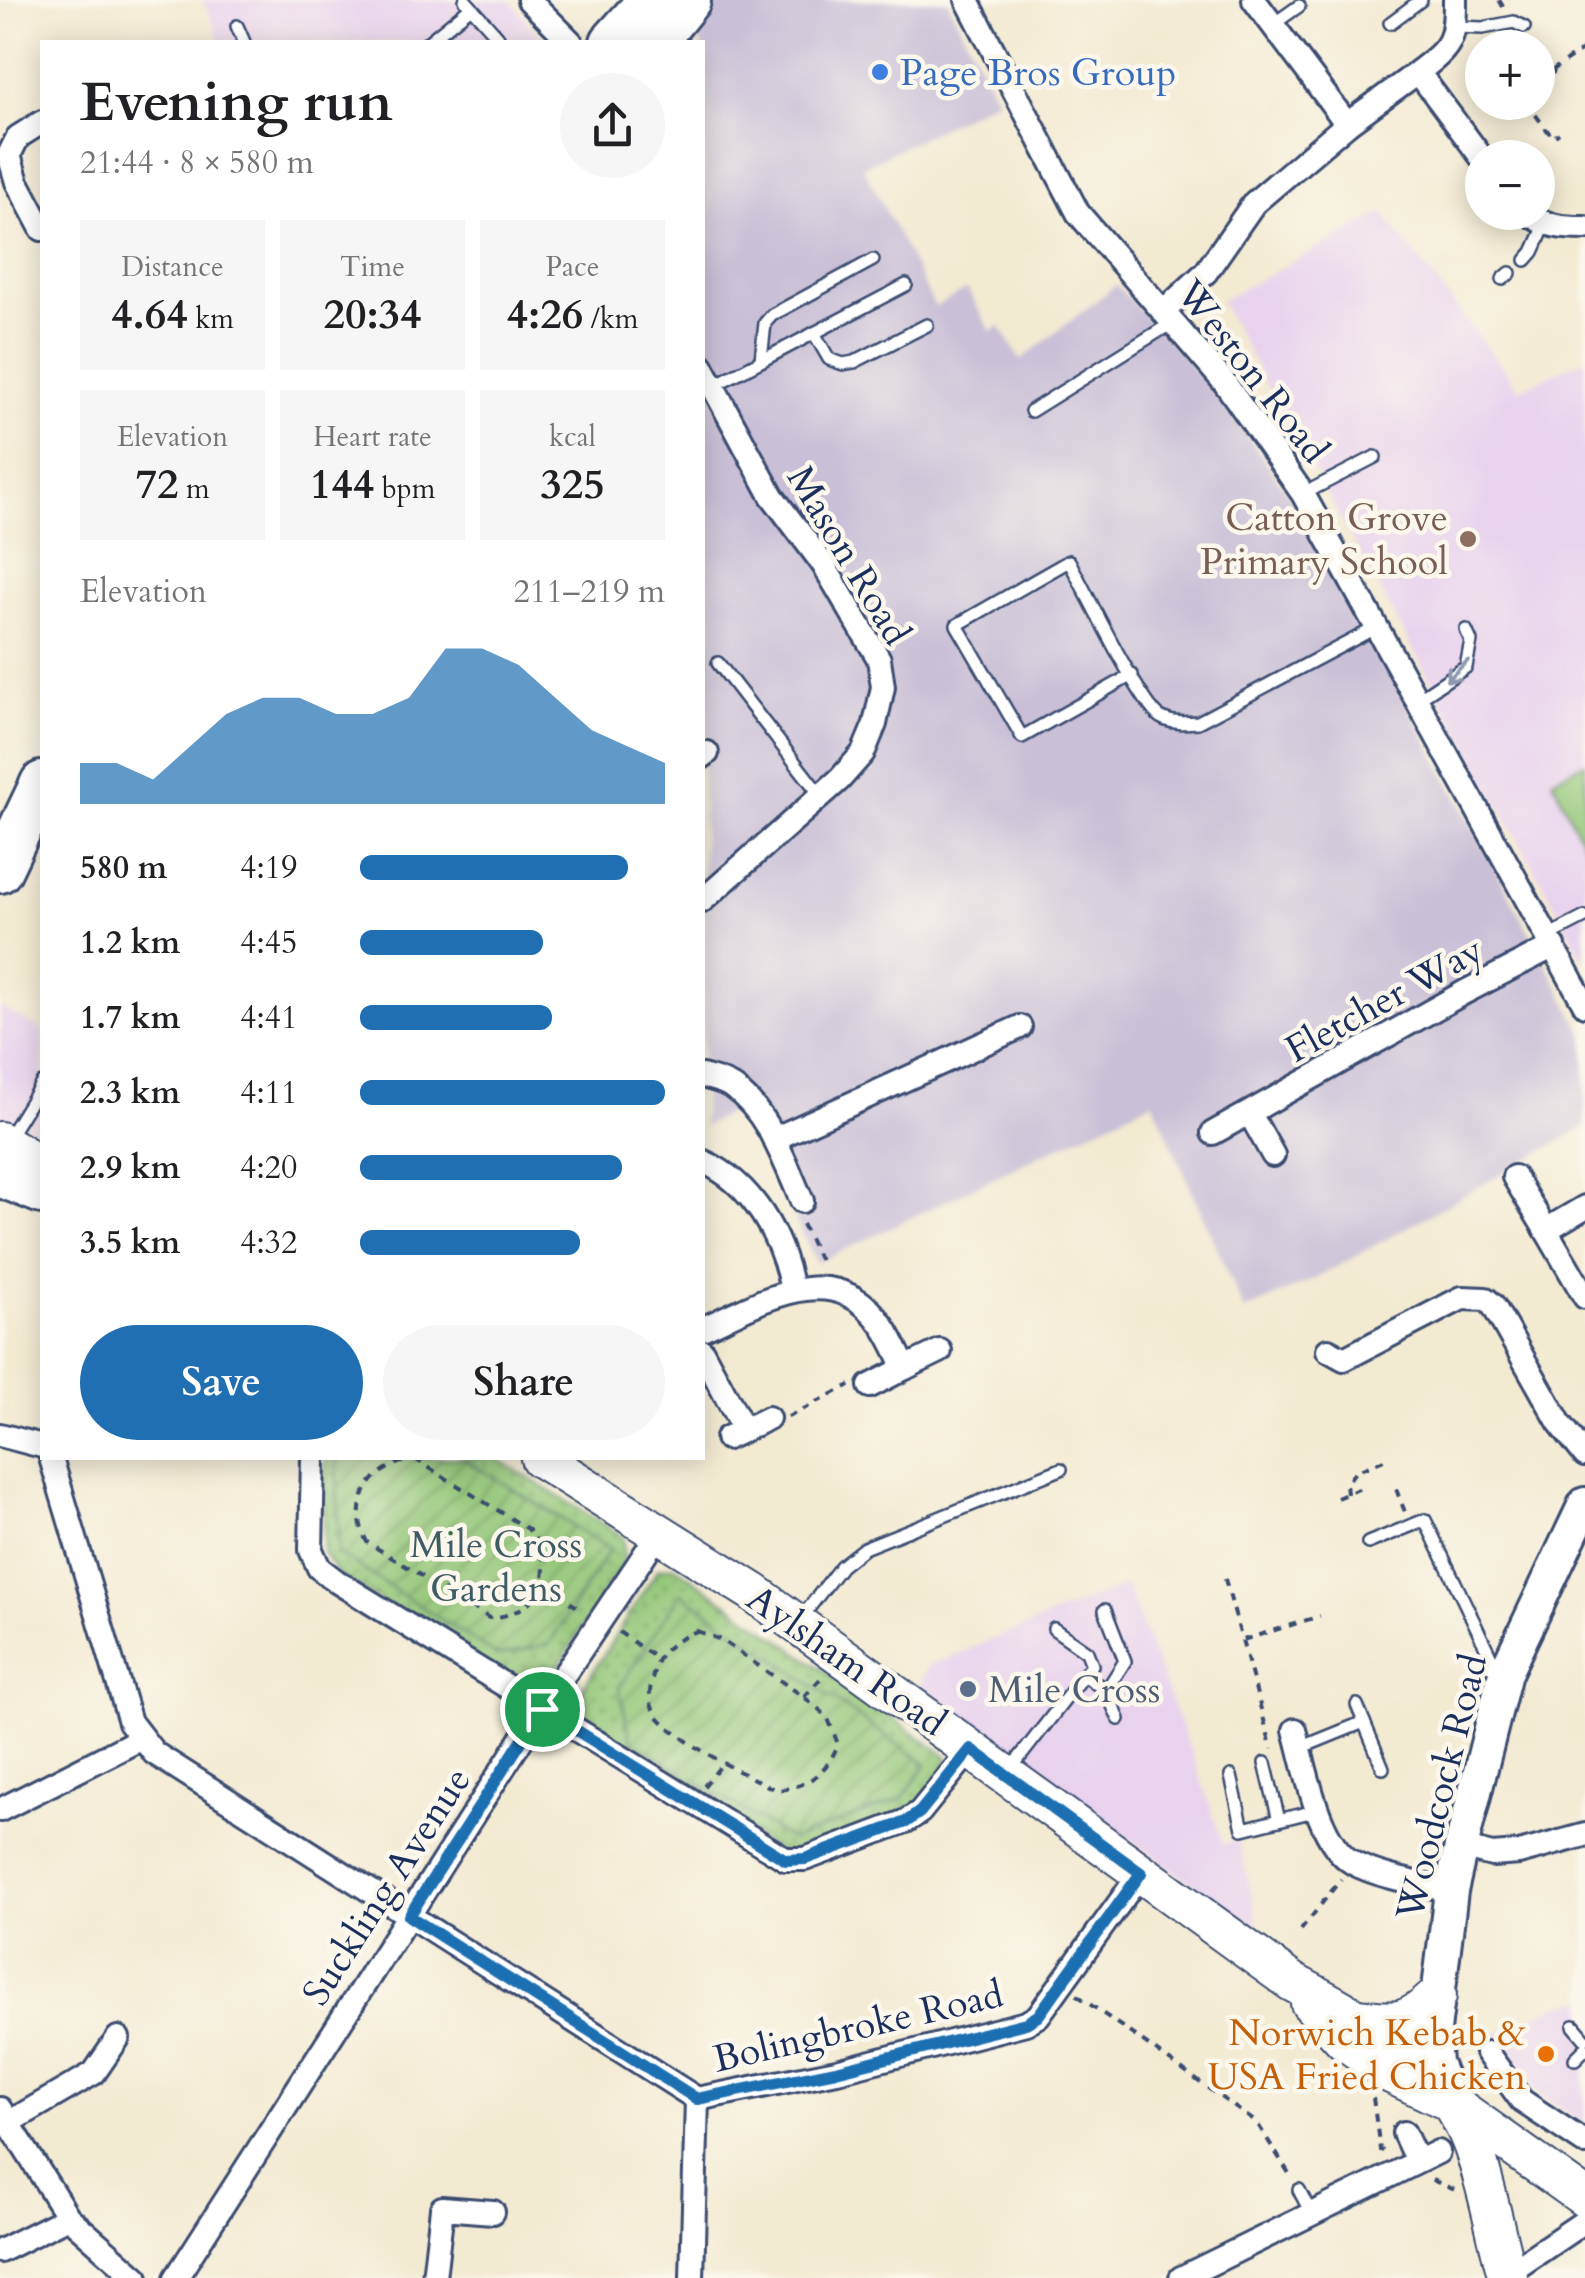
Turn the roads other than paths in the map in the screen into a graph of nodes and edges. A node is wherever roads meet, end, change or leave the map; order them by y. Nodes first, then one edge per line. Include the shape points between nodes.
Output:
1 (650, 0) edge
2 (689, 0) edge
3 (967, 0) edge
4 (1254, 0) edge
5 (1420, 0) edge
6 (1455, 0) edge
7 (468, 4) edge
8 (539, 4) edge
9 (1298, 6) dead end
10 (1390, 23) dead end
11 (1272, 25) junction
12 (237, 26) dead end
13 (1455, 27) junction
14 (1524, 27) dead end
15 (243, 40) edge
16 (430, 40) edge
17 (499, 40) edge
18 (569, 40) edge
19 (614, 40) edge
20 (657, 40) edge
21 (1418, 72) junction
22 (40, 123) edge
23 (1347, 124) junction
24 (1469, 140) edge
25 (4, 153) edge
26 (40, 225) edge
27 (1555, 225) edge
28 (1585, 228) edge
29 (1534, 230) edge
30 (874, 260) dead end
31 (1526, 260) dead end
32 (906, 285) dead end
33 (1170, 315) junction
34 (928, 325) dead end
35 (814, 333) junction
36 (761, 360) junction
37 (708, 376) edge
38 (1031, 412) dead end
39 (1374, 457) dead end
40 (1304, 494) junction
41 (1378, 626) junction
42 (1466, 630) dead end
43 (718, 663) dead end
44 (1132, 675) junction
45 (1418, 699) junction
46 (40, 787) edge
47 (821, 796) junction
48 (4, 852) edge
49 (705, 899) edge
50 (1585, 917) edge
51 (1551, 941) junction
52 (1585, 1005) edge
53 (1020, 1027) dead end
54 (705, 1077) edge
55 (40, 1089) edge
56 (1250, 1114) junction
57 (1214, 1133) dead end
58 (774, 1139) junction
59 (1273, 1155) dead end
60 (705, 1162) edge
61 (40, 1167) edge
62 (1514, 1177) dead end
63 (12, 1179) edge
64 (802, 1200) road end
65 (1585, 1207) edge
66 (1546, 1230) junction
67 (792, 1290) junction
68 (1585, 1297) edge
69 (705, 1328) edge
70 (940, 1352) dead end
71 (705, 1358) edge
72 (1338, 1362) dead end
73 (905, 1368) junction
74 (870, 1386) road end
75 (768, 1418) road end
76 (0, 1435) edge
77 (40, 1446) edge
78 (1585, 1456) edge
79 (52, 1460) edge
80 (312, 1460) edge
81 (548, 1460) edge
82 (1060, 1469) dead end
83 (1585, 1504) edge
84 (659, 1534) junction
85 (1368, 1543) dead end
86 (1105, 1610) dead end
87 (796, 1624) junction
88 (1054, 1629) dead end
89 (1492, 1667) junction
90 (1086, 1676) junction
91 (1106, 1690) junction
92 (1358, 1705) dead end
93 (542, 1709) junction
94 (1119, 1718) dead end
95 (1364, 1722) junction
96 (140, 1739) junction
97 (1298, 1739) joint
98 (971, 1749) junction
99 (1265, 1763) dead end
100 (1383, 1768) dead end
101 (1006, 1774) junction
102 (1230, 1776) dead end
103 (0, 1810) edge
104 (1318, 1810) junction
105 (1279, 1820) junction
106 (1583, 1839) edge
107 (1461, 1847) junction
108 (1141, 1873) junction
109 (1451, 1891) junction
110 (409, 1916) junction
111 (1292, 1982) junction
112 (1437, 1996) junction
113 (1359, 2018) junction
114 (1574, 2026) dead end
115 (118, 2038) dead end
116 (1585, 2039) edge
117 (1487, 2053) dead end
118 (697, 2099) junction
119 (1450, 2102) junction
120 (4, 2116) edge
121 (1404, 2133) dead end
122 (1582, 2135) edge
123 (1550, 2172) junction
124 (1299, 2190) road end
125 (1585, 2198) edge
126 (493, 2212) dead end
127 (1312, 2213) junction
128 (68, 2217) junction
129 (1585, 2221) edge
130 (0, 2251) edge
131 (1508, 2276) edge
132 (132, 2277) edge
133 (176, 2278) edge
134 (434, 2278) edge
135 (692, 2278) edge
136 (1181, 2278) edge

1 - 19 highway
2 - 20 highway
3 - 33 street, Weston Road via 1078,213
4 - 11 street
5 - 10 lane
6 - 13 street
7 - 16 lane
7 - 17 lane
8 - 18 street
9 - 11 lane
11 - 23 street
12 - 15 lane
13 - 14 lane
13 - 21 street via 1447,50
21 - 23 street
21 - 24 street
22 - 25 street
23 - 33 street via 1254,203
25 - 26 street
27 - 28 street
29 - 31 lane
30 - 36 lane via 772,315
32 - 35 lane
33 - 38 lane
33 - 40 street, Weston Road
34 - 35 lane via 843,364 828,359
35 - 36 lane
36 - 37 lane
37 - 47 street, Mason Road via 772,496 823,564 879,659 883,687 863,753
39 - 40 lane
40 - 41 street, Weston Road
41 - 44 lane via 1198,722 1163,719
41 - 45 street, Weston Road
42 -> 45 lane via 1466,667
43 - 47 lane
44 - 44 lane via 1070,562 957,625 1022,737
45 - 51 street, Weston Road
46 - 48 highway
47 - 49 street, Mason Road
50 - 51 lane
51 - 52 street, Weston Road
51 - 56 street, Fletcher Way
53 - 58 street
54 - 58 street via 732,1086
55 - 63 lane
56 - 57 street, Fletcher Way
56 - 59 street
58 - 64 street
60 - 67 street via 744,1188 777,1239
61 - 63 main road
62 - 66 street
65 - 66 street
66 - 68 street
67 - 69 street
67 - 73 street via 844,1291 883,1327
70 - 73 street
71 - 75 street via 736,1434
72 - 78 street via 1462,1298 1486,1299
73 - 74 street
76 - 77 street
79 - 96 street
80 - 93 street via 312,1550 319,1568
81 - 84 main road, Aylsham Road
82 - 87 lane via 864,1548
83 - 89 street, Woodcock Road
84 - 87 main road, Aylsham Road
84 - 93 street, Suckling Avenue
85 - 89 lane via 1425,1520
86 - 91 lane via 1125,1661
87 - 98 main road, Aylsham Road
88 - 90 lane via 1092,1658
89 - 107 street, Woodcock Road
90 - 91 lane
90 - 101 lane
91 - 94 lane
92 - 95 lane
93 - 98 street via 786,1860 906,1822
93 - 110 street, Suckling Avenue
95 - 97 lane
95 - 100 lane
96 - 103 street
96 - 110 street, Bolingbroke Road
97 - 104 street
98 - 101 main road, Aylsham Road
99 - 105 lane
101 - 108 main road, Aylsham Road
102 - 105 lane via 1243,1830
104 - 105 lane
104 - 109 street via 1332,1842 1354,1864
106 - 107 street via 1492,1855
107 - 109 street, Woodcock Road
108 - 111 main road, Aylsham Road
108 - 118 street, Bolingbroke Road via 1038,2016 1026,2023
109 - 112 street, Woodcock Road
110 - 118 street, Bolingbroke Road
110 - 133 street, Suckling Avenue
111 - 113 main road, Aylsham Road
111 - 119 main road, Aylsham Road via 1344,2040 1391,2074
112 - 113 main road via 1404,2021
112 - 119 street, Woodcock Road via 1435,2063
113 - 119 main road, Aylsham Road via 1411,2057
114 - 116 lane
115 - 120 street via 94,2073
117 - 122 street via 1522,2101
118 - 135 street
119 - 123 main road, Aylsham Road
119 - 131 main road via 1471,2142
120 - 128 street
121 - 127 street via 1427,2156
122 - 123 street
123 - 125 main road, Aylsham Road
124 - 127 lane
126 - 134 street via 442,2208
127 - 136 street
128 - 130 street
128 - 132 street
129 - 131 street

